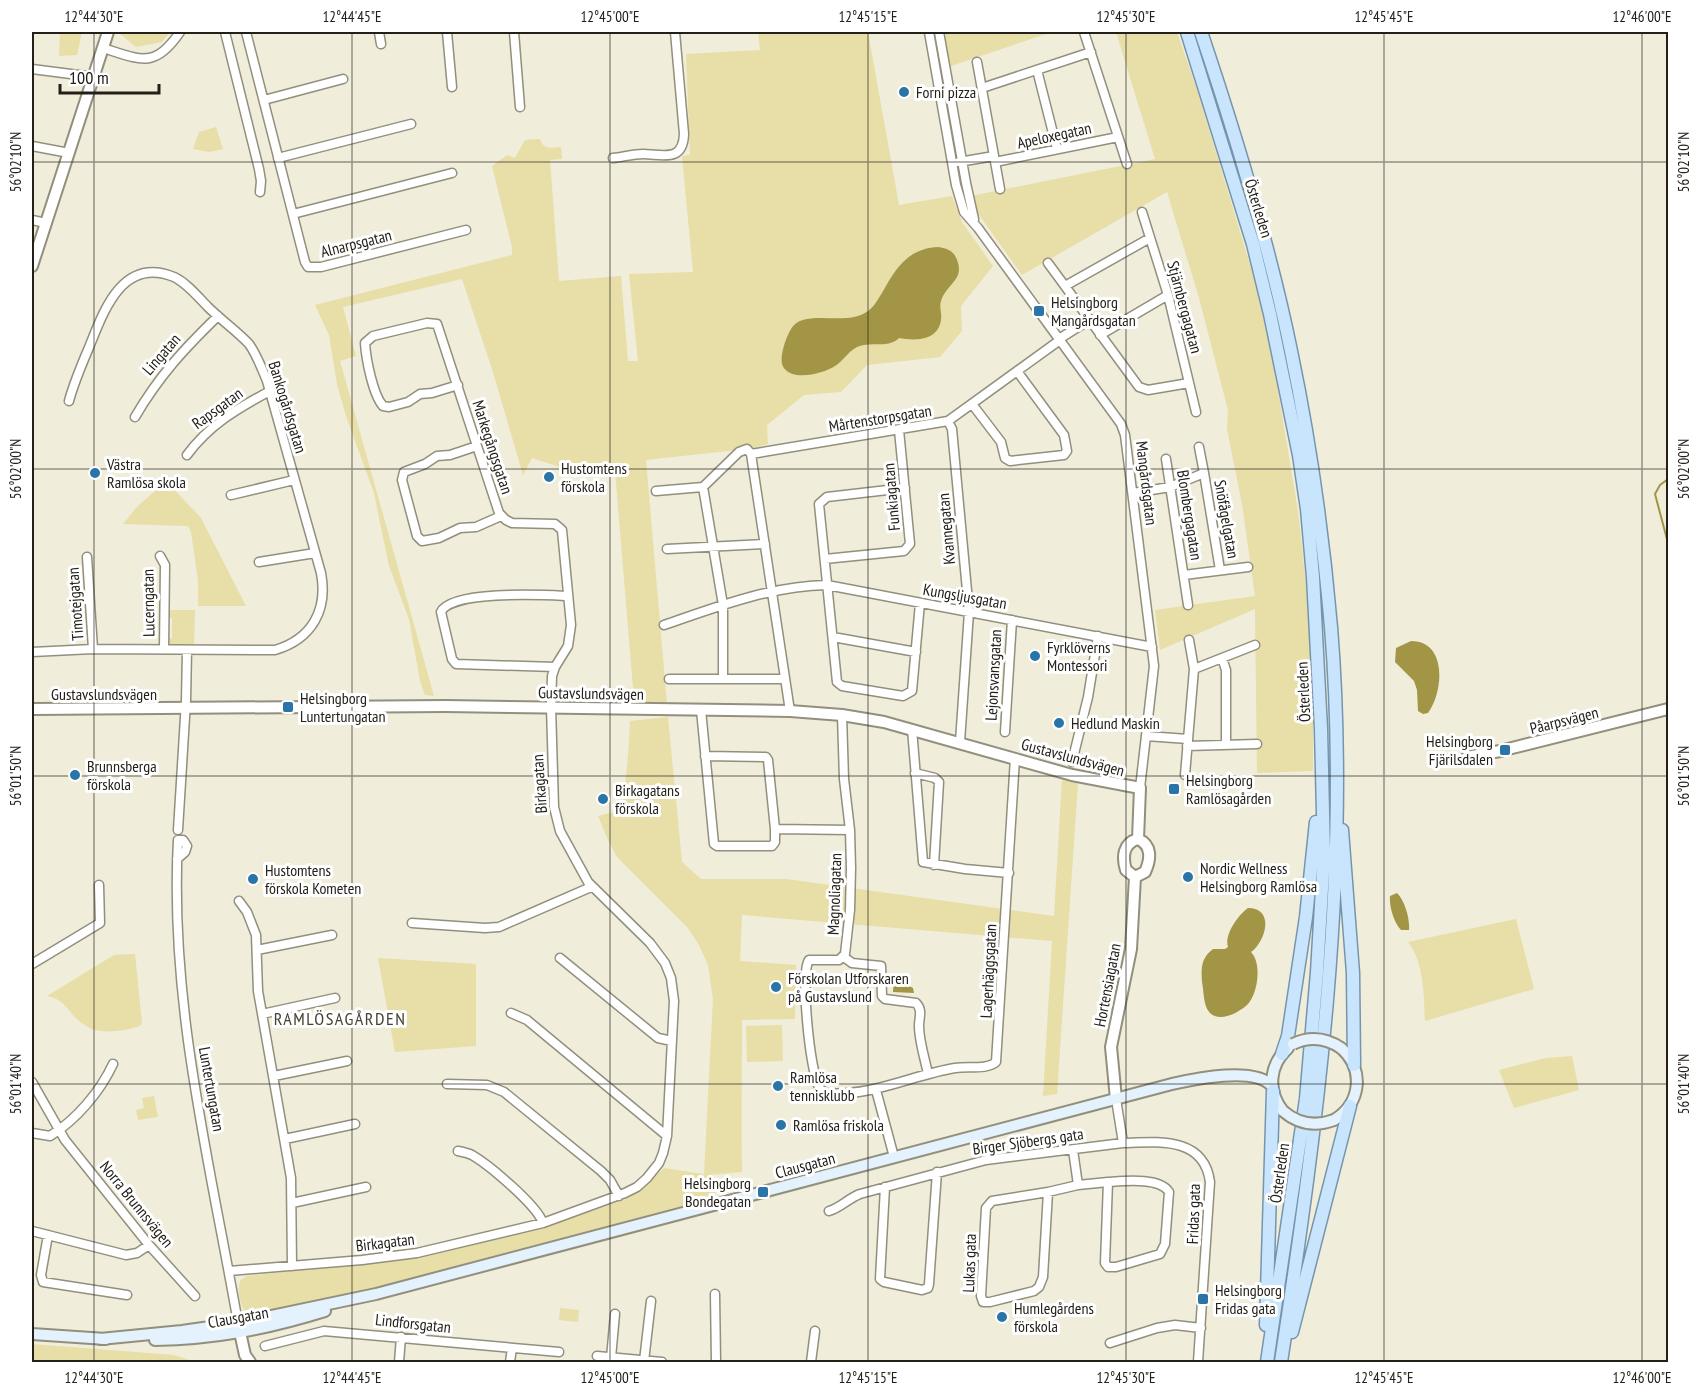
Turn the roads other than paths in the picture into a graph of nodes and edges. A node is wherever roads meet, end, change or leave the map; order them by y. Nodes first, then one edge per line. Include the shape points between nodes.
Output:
1 (108, 32) edge
2 (180, 32) edge
3 (225, 32) edge
4 (246, 32) edge
5 (380, 32) edge
6 (447, 32) edge
7 (514, 32) edge
8 (675, 32) edge
9 (928, 32) edge
10 (939, 32) edge
11 (1084, 32) edge
12 (1203, 32) edge
13 (1188, 36) edge
14 (381, 44) dead end
15 (103, 48) junction
16 (1091, 52) junction
17 (977, 62) dead end
18 (32, 69) edge
19 (1037, 70) junction
20 (94, 76) junction
21 (343, 79) dead end
22 (452, 87) dead end
23 (982, 88) junction
24 (264, 100) junction
25 (520, 108) dead end
26 (411, 124) dead end
27 (1118, 137) junction
28 (32, 146) edge
29 (1057, 149) junction
30 (69, 153) junction
31 (278, 158) junction
32 (613, 158) dead end
33 (995, 159) junction
34 (957, 162) junction
35 (1127, 164) dead end
36 (452, 173) dead end
37 (1000, 189) dead end
38 (260, 192) dead end
39 (1142, 212) dead end
40 (293, 214) junction
41 (32, 220) edge
42 (46, 223) junction
43 (466, 230) dead end
44 (1150, 238) junction
45 (1048, 263) dead end
46 (32, 266) edge
47 (1065, 286) junction
48 (1168, 295) junction
49 (218, 316) junction
50 (1089, 320) junction
51 (1100, 335) junction
52 (1059, 339) junction
53 (1017, 371) junction
54 (1189, 384) junction
55 (458, 386) junction
56 (270, 391) junction
57 (69, 401) dead end
58 (972, 404) junction
59 (1196, 412) dead end
60 (135, 417) dead end
61 (948, 421) junction
62 (899, 430) junction
63 (477, 446) junction
64 (1199, 447) dead end
65 (749, 451) junction
66 (187, 455) dead end
67 (1166, 459) dead end
68 (1204, 473) junction
69 (294, 480) junction
70 (702, 487) junction
71 (1170, 487) junction
72 (905, 488) junction
73 (656, 491) dead end
74 (1133, 493) junction
75 (231, 495) dead end
76 (501, 516) junction
77 (765, 544) junction
78 (713, 547) junction
79 (667, 549) dead end
80 (315, 553) junction
81 (160, 556) dead end
82 (87, 557) dead end
83 (825, 559) junction
84 (259, 562) dead end
85 (1248, 567) dead end
86 (1220, 570) junction
87 (1184, 575) junction
88 (827, 585) junction
89 (772, 591) junction
90 (568, 596) junction
91 (920, 603) junction
92 (723, 605) junction
93 (1188, 605) dead end
94 (969, 612) junction
95 (1012, 620) junction
96 (664, 625) dead end
97 (1098, 636) junction
98 (833, 637) junction
99 (1189, 640) dead end
100 (1255, 645) dead end
101 (1152, 647) junction
102 (93, 649) junction
103 (164, 649) junction
104 (187, 650) junction
105 (32, 652) edge
106 (915, 652) junction
107 (1222, 658) junction
108 (555, 667) junction
109 (1194, 669) junction
110 (669, 679) dead end
111 (723, 679) junction
112 (785, 679) junction
113 (551, 707) junction
114 (185, 708) junction
115 (32, 709) edge
116 (1668, 709) edge
117 (701, 710) junction
118 (790, 711) junction
119 (842, 715) junction
120 (912, 729) junction
121 (1005, 732) dead end
122 (1146, 736) junction
123 (960, 742) junction
124 (1188, 743) junction
125 (1257, 744) dead end
126 (1226, 745) junction
127 (705, 756) junction
128 (1467, 757) dead end
129 (1015, 758) junction
130 (1072, 762) dead end
131 (1336, 768) junction
132 (915, 773) junction
133 (1185, 775) dead end
134 (1321, 776) junction
135 (1140, 788) junction
136 (775, 829) junction
137 (178, 830) dead end
138 (850, 830) junction
139 (1138, 839) junction
140 (177, 859) dead end
141 (934, 865) junction
142 (1009, 873) junction
143 (1135, 877) junction
144 (99, 885) dead end
145 (591, 887) junction
146 (239, 901) dead end
147 (412, 922) dead end
148 (332, 934) dead end
149 (257, 950) junction
150 (844, 957) junction
151 (560, 958) dead end
152 (32, 963) edge
153 (335, 998) dead end
154 (511, 1012) dead end
155 (262, 1014) junction
156 (672, 1041) junction
157 (1280, 1056) junction
158 (347, 1061) dead end
159 (113, 1064) dead end
160 (1354, 1065) junction
161 (928, 1074) junction
162 (274, 1076) junction
163 (1244, 1076) junction
164 (32, 1082) edge
165 (447, 1084) dead end
166 (1272, 1088) junction
167 (876, 1090) junction
168 (1116, 1099) junction
169 (1350, 1106) junction
170 (355, 1124) dead end
171 (59, 1129) junction
172 (32, 1133) edge
173 (667, 1136) junction
174 (285, 1139) junction
175 (1123, 1143) junction
176 (1073, 1150) junction
177 (458, 1151) dead end
178 (894, 1157) junction
179 (937, 1172) junction
180 (1108, 1182) junction
181 (1078, 1185) junction
182 (885, 1186) junction
183 (366, 1187) dead end
184 (1048, 1192) junction
185 (619, 1196) junction
186 (292, 1203) junction
187 (829, 1211) dead end
188 (543, 1223) junction
189 (32, 1231) edge
190 (48, 1235) junction
191 (149, 1245) junction
192 (292, 1266) junction
193 (229, 1271) junction
194 (715, 1294) dead end
195 (127, 1295) dead end
196 (195, 1296) dead end
197 (651, 1301) dead end
198 (615, 1314) dead end
199 (239, 1328) junction
200 (1201, 1328) junction
201 (815, 1331) dead end
202 (32, 1334) edge
203 (401, 1337) junction
204 (1110, 1343) dead end
205 (265, 1346) dead end
206 (512, 1348) junction
207 (559, 1352) dead end
208 (597, 1356) dead end
209 (611, 1358) junction
210 (644, 1361) junction
211 (250, 1362) edge
212 (399, 1362) edge
213 (510, 1362) edge
214 (662, 1362) edge
215 (716, 1362) edge
216 (811, 1362) edge
217 (1198, 1362) edge
218 (1266, 1362) edge
219 (1282, 1362) edge

1 - 15 street
2 - 15 street via 166,50 153,57 137,58
3 - 38 street via 261,176
4 - 24 street, Alnarpsgatan
5 - 14 street
6 - 22 street
7 - 25 street
8 - 32 street via 682,147 669,156
9 - 34 street, Mangårdsgatan
10 - 34 street, Mangårdsgatan
11 - 16 street, Apeloxegatan
12 - 131 main road, Österleden via 1258,218 1298,384 1319,518 1330,626
13 - 134 main road, Österleden via 1253,244 1299,455 1313,576
15 - 20 street
16 - 19 street
16 - 27 street, Apeloxegatan
17 - 23 street
18 - 20 street
19 - 23 street
19 - 29 street
20 - 30 street
21 - 24 street
23 - 33 street
24 - 31 street, Alnarpsgatan
26 - 31 street
27 - 29 street, Apeloxegatan
27 - 35 street, Apeloxegatan
28 - 30 street
29 - 33 street, Apeloxegatan
30 - 42 street
31 - 40 street, Alnarpsgatan
33 - 34 street, Apeloxegatan
33 - 37 street
34 - 52 street, Mangårdsgatan via 964,212
36 - 40 street
39 - 44 street, Stjärnbergagatan
40 - 43 street, Alnarpsgatan via 304,262 312,268
41 - 42 street
42 - 46 street
44 - 47 street
44 - 48 street, Stjärnbergagatan
45 - 47 street
47 - 50 street
48 - 51 street
48 - 54 street, Stjärnbergagatan
49 - 56 street, Bankogårdsgatan via 249,344
49 - 57 street, Bankogårdsgatan via 175,278 151,273 126,281 105,309
49 - 60 street, Lingatan via 151,388
50 - 51 street
50 - 52 street
51 - 54 street via 1139,387 1148,390
52 - 53 street, Mårtenstorpsgatan
52 - 74 street, Mangårdsgatan via 1121,424
53 - 58 street, Mårtenstorpsgatan
53 - 58 street via 1064,435 1064,455 1010,461 1005,458 1001,442
54 - 59 street, Stjärnbergagatan
55 - 55 street, Markegångsgatan via 435,323 373,336 366,341 367,361 382,405 389,407 420,394
55 - 63 street, Markegångsgatan
56 - 66 street, Rapsgatan via 220,421
56 - 69 street, Bankogårdsgatan
58 - 61 street, Mårtenstorpsgatan
61 - 62 street, Mårtenstorpsgatan
61 - 94 street, Kvannegatan via 952,429
62 - 65 street, Mårtenstorpsgatan
62 - 72 street, Funkiagatan
63 - 76 street, Markegångsgatan
63 - 76 street via 437,456 404,472 402,480 417,536 430,541
64 - 68 street, Snöfågelgatan
65 - 70 street via 740,452
65 - 77 street
67 - 71 street, Blombergagatan
68 - 71 street, Snöfågelgatan
68 - 86 street, Snöfågelgatan
69 - 75 street
69 - 80 street, Bankogårdsgatan
70 - 73 street
70 - 78 street
71 - 74 street, Snöfågelgatan
71 - 87 street, Blombergagatan
72 - 83 street via 822,499 819,504
72 - 83 street, Funkiagatan via 908,549
74 - 101 street, Mangårdsgatan
76 - 90 street, Markegångsgatan via 512,523 552,524 561,528
77 - 78 street
77 - 89 street
78 - 79 street
78 - 92 street
80 - 84 street
80 - 104 street, Bankogårdsgatan via 323,599 314,623 301,636 271,650
81 - 103 street, Lucerngatan via 165,565
82 - 102 street, Timotejgatan
83 - 88 street
85 - 86 street, Blombergagatan
86 - 87 street, Blombergagatan
87 - 93 street, Blombergagatan
88 - 89 street, Kungsljusgatan
88 - 91 street, Kungsljusgatan
88 - 98 street
89 - 92 street, Kungsljusgatan
89 - 112 street
90 - 108 street, Markegångsgatan via 570,638
90 - 108 street via 488,595 447,605 441,612 454,663
91 - 94 street, Kungsljusgatan
91 - 106 street
92 - 96 street, Kungsljusgatan
92 - 111 street
94 - 95 street, Kungsljusgatan
94 - 123 street, Kvannegatan
95 - 97 street, Kungsljusgatan
95 - 121 street, Lejonsvansgatan
97 - 101 street, Kungsljusgatan
97 - 130 street
98 - 106 street
98 - 106 street via 837,682 843,686 903,696 912,691
99 - 109 street
100 - 107 street
101 - 122 street, Mangårdsgatan via 1154,666
102 - 103 street, Bankogårdsgatan
102 - 105 street, Bankogårdsgatan
103 - 104 street, Bankogårdsgatan
104 - 114 street
107 - 109 street
107 - 126 street via 1226,670
108 - 113 street, Markegångsgatan
109 - 124 street
110 - 111 street
111 - 112 street
112 - 118 street
113 - 114 street, Gustavslundsvägen
113 - 117 street, Gustavslundsvägen
113 - 145 street, Birkagatan via 556,819
114 - 115 street, Gustavslundsvägen
114 - 137 street
116 - 128 street, Påarpsvägen
117 - 118 street, Gustavslundsvägen
117 - 127 street
118 - 119 street, Gustavslundsvägen
119 - 120 street, Gustavslundsvägen
119 - 138 street, Magnoliagatan
120 - 123 street, Gustavslundsvägen
120 - 132 street
122 - 124 street
122 - 135 street, Mangårdsgatan
123 - 129 street, Gustavslundsvägen
124 - 126 street
124 - 133 street
125 - 126 street
127 - 136 street via 767,759
127 - 136 street via 714,844 772,846
129 - 135 street, Gustavslundsvägen via 1093,780
129 - 142 street, Lagerhäggsgatan
131 - 160 main road via 1353,973
131 - 219 main road, Österleden via 1333,915 1325,1031
132 - 141 street via 922,858
132 - 141 street via 939,782
134 - 157 main road via 1306,917 1288,1036
134 - 218 main road, Österleden via 1324,855 1313,1030
135 - 139 street, Hortensiagatan
136 - 138 street
138 - 150 street, Magnoliagatan via 851,893
139 - 143 street, Hortensiagatan via 1128,844 1124,853 1126,870
139 - 143 street, Hortensiagatan via 1150,854 1145,872
140 - 193 street, Luntertungatan via 183,1008
141 - 142 street
142 - 161 street, Lagerhäggsgatan via 996,1062
143 - 168 street, Hortensiagatan via 1130,956 1111,1047
144 - 152 street via 100,923
145 - 147 street via 499,927
145 - 156 street, Birkagatan via 650,943 665,963 673,989
146 - 149 street via 254,928
148 - 149 street
149 - 155 street
150 - 161 street via 852,963 881,966 885,999 919,1005
150 - 167 street, Magnoliagatan via 809,960 806,964 806,1011 817,1082 821,1090 830,1093
151 - 156 street via 658,1038
153 - 155 street
154 - 173 street via 527,1020
155 - 162 street
156 - 173 street, Birkagatan
157 - 160 main road, bridge via 1293,1044 1318,1039 1341,1048
157 - 163 main road, Clausgatan
157 - 166 main road via 1272,1074
158 - 162 street
159 - 171 street via 87,1102
160 - 169 main road via 1357,1089
161 - 167 street, Lagerhäggsgatan
162 - 174 street
163 - 166 main road, Clausgatan via 1262,1078
163 - 168 main road, Clausgatan via 1193,1080
164 - 171 street, Norra Brunnsvägen
165 - 185 street via 487,1085 504,1092 601,1171
166 - 169 main road, bridge via 1283,1111 1304,1123 1334,1120
166 - 218 main road
167 - 178 street
168 - 175 street
168 - 178 main road, Clausgatan
169 - 219 main road
170 - 174 street
171 - 172 street via 50,1136
171 - 191 street, Norra Brunnsvägen
173 - 185 street, Birkagatan via 655,1169 637,1187
174 - 186 street
175 - 176 street, Birger Sjöbergs gata
175 - 200 street, Fridas gata via 1180,1145 1196,1153 1206,1166 1210,1182
176 - 179 street, Birger Sjöbergs gata via 986,1160
176 - 181 street
177 - 188 street via 472,1155 528,1201
178 - 199 main road, Clausgatan
179 - 182 street, Birger Sjöbergs gata
179 - 182 street via 929,1284 922,1290 880,1280
180 - 180 street, Lukas gata via 1106,1265 1116,1267 1160,1254 1165,1244 1167,1189 1158,1183
180 - 181 street, Lukas gata
181 - 184 street, Lukas gata
182 - 187 street, Birger Sjöbergs gata via 850,1197
183 - 186 street
184 - 184 street, Lukas gata via 992,1201 986,1208 983,1302 1039,1287 1043,1277
185 - 188 street, Birkagatan
186 - 192 street
188 - 192 street, Birkagatan via 417,1253
189 - 190 street
190 - 191 street via 126,1255
190 - 195 street via 41,1275 44,1282
191 - 196 street, Norra Brunnsvägen
192 - 193 street, Birkagatan
193 - 199 street, Luntertungatan
194 - 215 street
197 - 210 street
198 - 209 street
199 - 202 main road, Clausgatan via 100,1339
199 - 211 street
200 - 204 street via 1175,1325
200 - 217 street, Fridas gata
201 - 216 street
203 - 205 street, Lindforsgatan via 324,1331
203 - 206 street, Lindforsgatan
203 - 212 street
206 - 207 street, Lindforsgatan
206 - 213 street
208 - 209 street
209 - 210 street
210 - 214 street

